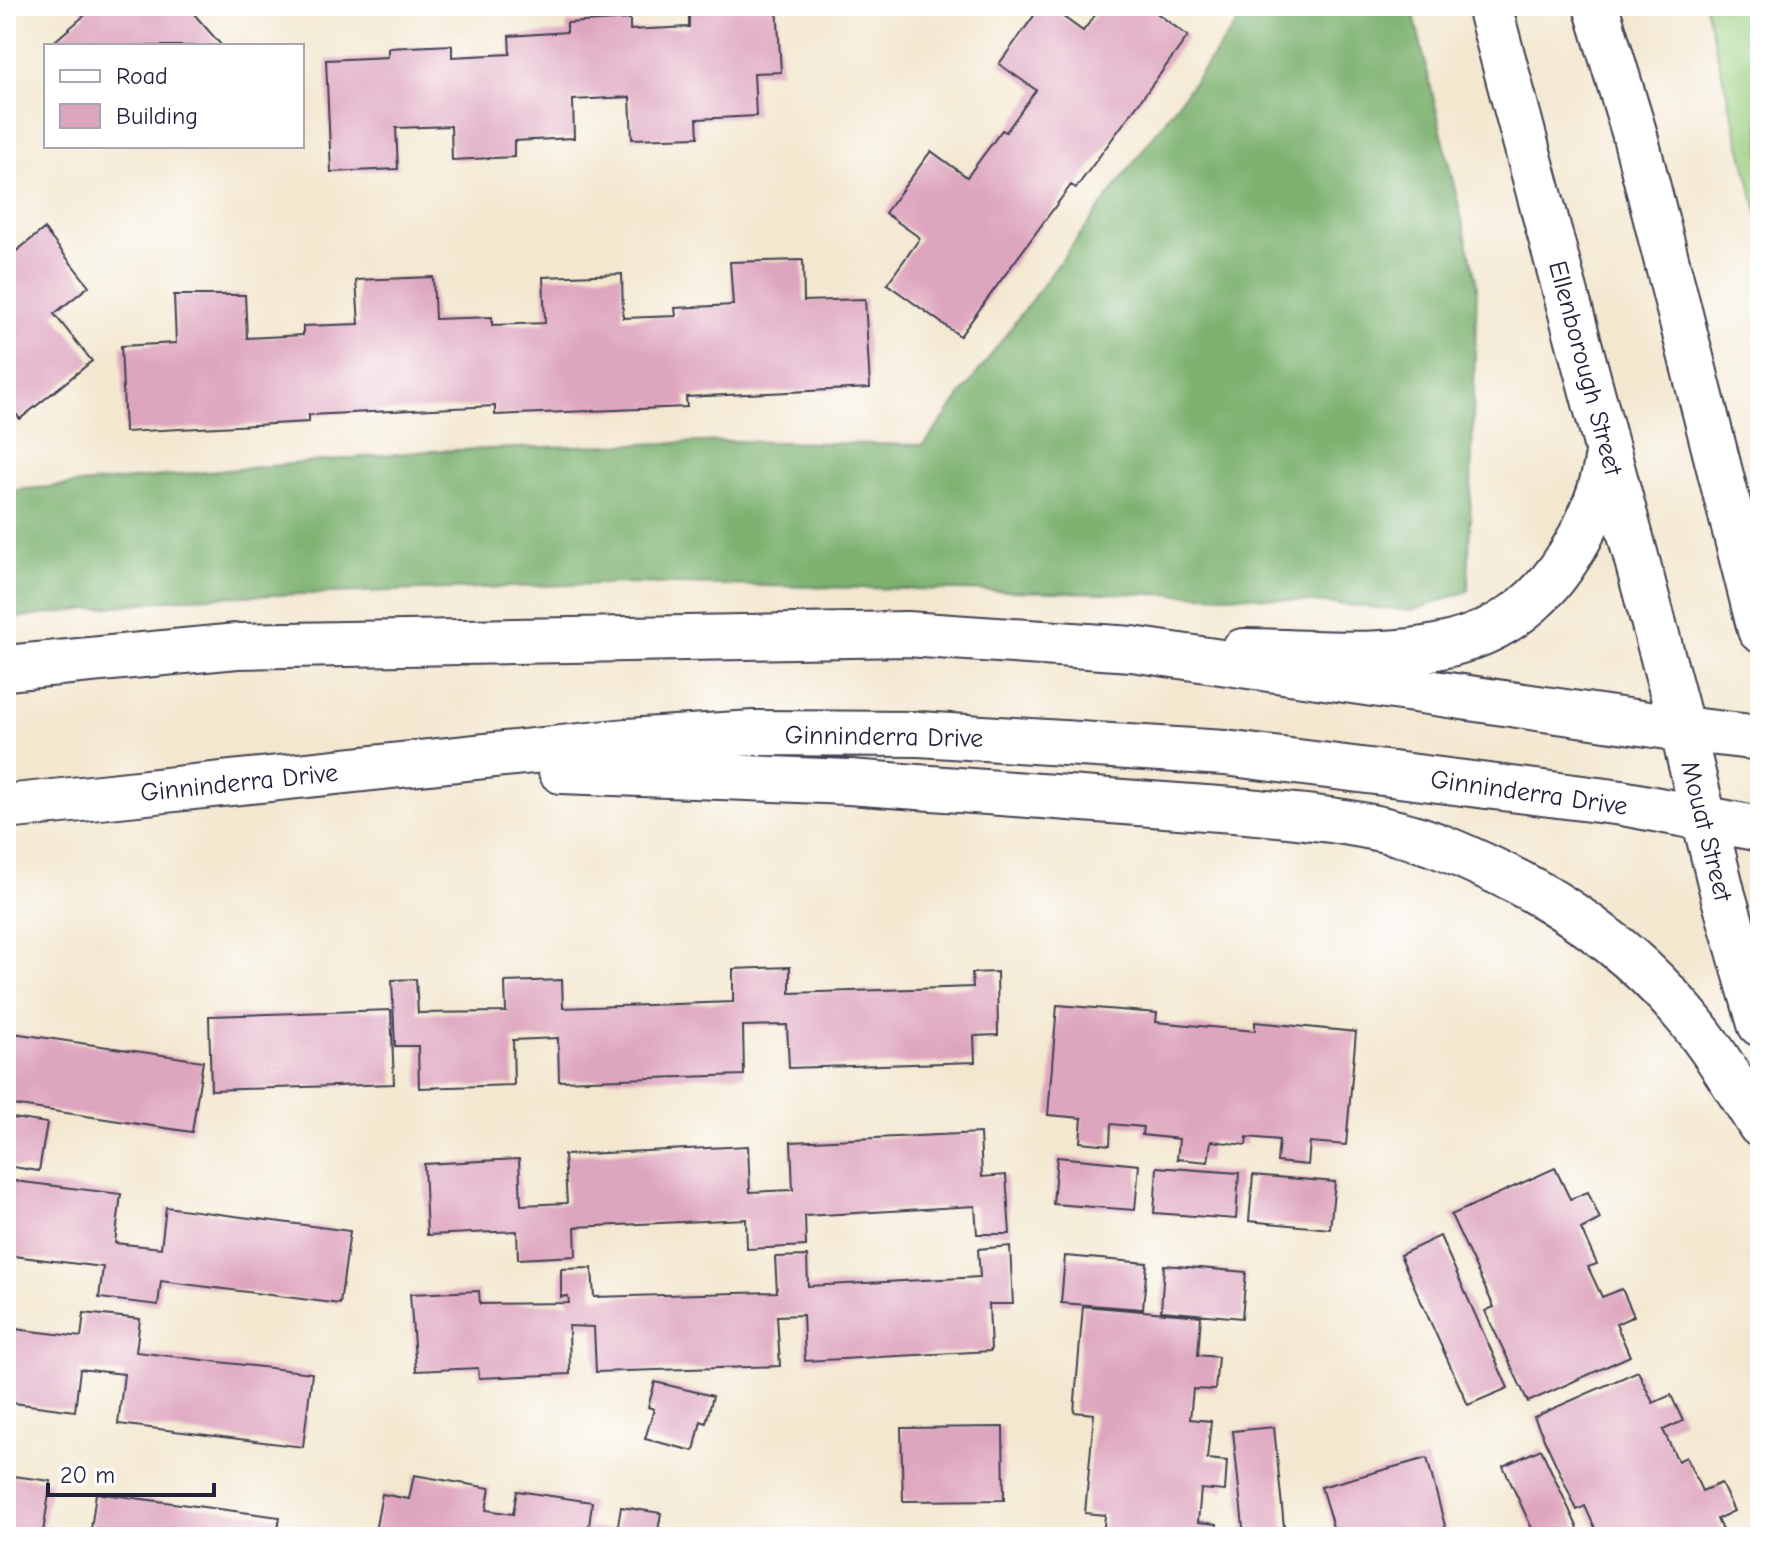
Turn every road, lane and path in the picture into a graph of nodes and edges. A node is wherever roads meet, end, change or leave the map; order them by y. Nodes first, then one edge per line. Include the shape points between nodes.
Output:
1 (1489, 6) edge
2 (1596, 6) edge
3 (1609, 451) junction
4 (1760, 630) edge
5 (1132, 649) junction
6 (6, 668) edge
7 (1682, 729) junction
8 (1760, 738) edge
9 (394, 765) junction
10 (6, 807) edge
11 (1703, 818) junction
12 (1760, 829) edge
13 (1760, 1024) edge
14 (1760, 1125) edge

1 - 3 main road, Ellenborough Street
2 - 4 main road via 1634,132
3 - 5 main road via 1591,518 1562,568 1541,595 1485,633 1405,653
3 - 7 main road, Ellenborough Street
5 - 6 main road via 891,634 237,646
5 - 7 main road
7 - 8 main road
7 - 11 main road, Mouat Street
9 - 10 main road, Ginninderra Drive
9 - 11 main road, Ginninderra Drive via 754,733 919,734 1225,753 1579,797
9 - 14 main road via 849,782 1247,811 1399,833 1521,883 1616,945 1682,1012
11 - 12 main road, Ginninderra Drive
11 - 13 main road, Mouat Street

